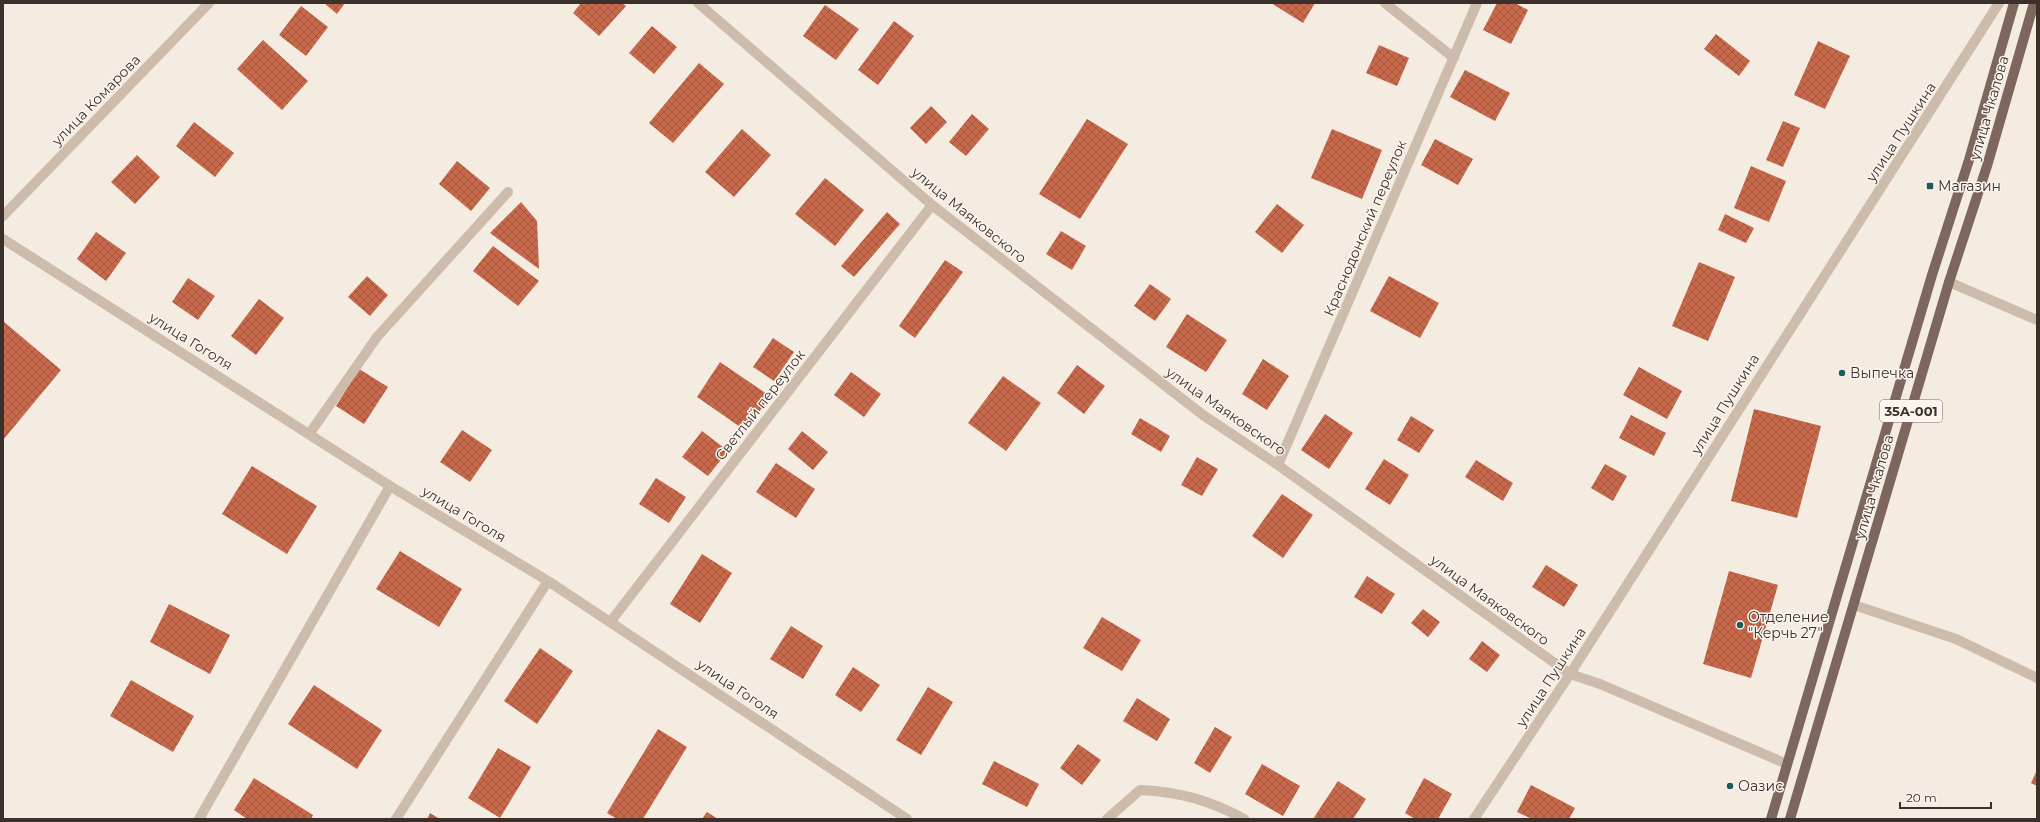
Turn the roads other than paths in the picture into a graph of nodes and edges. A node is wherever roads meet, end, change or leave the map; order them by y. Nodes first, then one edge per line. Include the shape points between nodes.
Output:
1 (209, 3) edge
2 (698, 3) edge
3 (1385, 3) edge
4 (1477, 3) edge
5 (1999, 3) edge
6 (2014, 3) edge
7 (2034, 3) edge
8 (1454, 58) junction
9 (508, 192) dead end
10 (932, 205) junction
11 (3, 216) edge
12 (3, 239) edge
13 (1932, 275) junction
14 (1949, 282) junction
15 (2037, 320) edge
16 (310, 433) junction
17 (1278, 465) junction
18 (390, 486) junction
19 (548, 581) junction
20 (1837, 599) junction
21 (1854, 605) junction
22 (611, 621) junction
23 (1570, 674) junction
24 (2037, 678) edge
25 (1787, 764) junction
26 (1805, 770) junction
27 (199, 819) edge
28 (396, 819) edge
29 (908, 819) edge
30 (1107, 819) edge
31 (1244, 819) edge
32 (1474, 819) edge
33 (1771, 819) edge
34 (1790, 819) edge

1 - 11 street, улица Комарова
2 - 10 street, улица Маяковского
3 - 8 street
4 - 8 street, Краснодонский переулок
5 - 23 street, улица Пушкина
6 - 13 main road, улица Чкалова / 35А-001 via 1969,160
7 - 14 main road, улица Чкалова / 35А-001 via 1987,166
8 - 17 street, Краснодонский переулок
9 - 16 street via 377,337
10 - 17 street, улица Маяковского via 1203,416
10 - 22 street, Светлый переулок
12 - 16 street, улица Гоголя
13 - 14 main road
13 - 20 main road, улица Чкалова / 35А-001
14 - 15 street
14 - 21 main road, улица Чкалова / 35А-001
16 - 18 street, улица Гоголя
17 - 23 street, улица Маяковского
18 - 19 street, улица Гоголя
18 - 27 street
19 - 22 street, улица Гоголя
19 - 28 street
20 - 21 main road
20 - 25 main road, улица Чкалова / 35А-001
21 - 24 street via 1956,639
21 - 26 main road, улица Чкалова / 35А-001
22 - 29 street, улица Гоголя
23 - 25 street, улица Маяковского via 1600,684
23 - 32 street, улица Пушкина
25 - 26 main road
25 - 33 main road, улица Чкалова / 35А-001
26 - 34 main road, улица Чкалова / 35А-001
30 - 31 street via 1140,790 1168,792 1218,805

